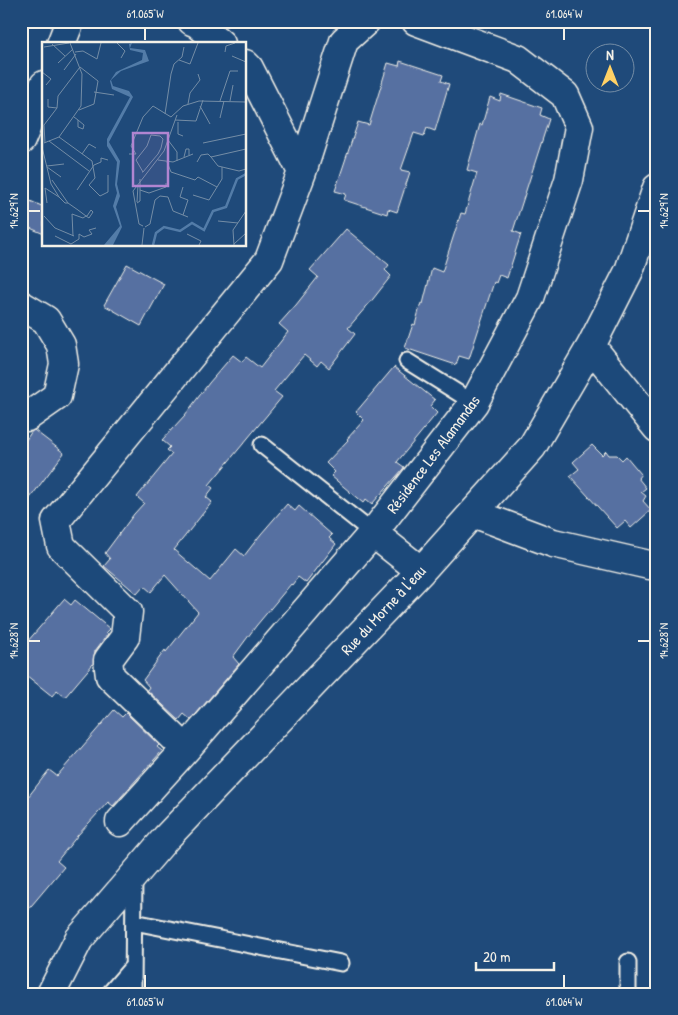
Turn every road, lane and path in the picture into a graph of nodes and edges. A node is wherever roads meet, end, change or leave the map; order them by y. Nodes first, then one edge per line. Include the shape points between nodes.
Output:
1 (70, 21) edge
2 (192, 21) edge
3 (366, 21) edge
4 (416, 21) edge
5 (62, 42) edge
6 (219, 42) edge
7 (246, 65) edge
8 (42, 90) edge
9 (21, 140) edge
10 (302, 172) junction
11 (657, 188) edge
12 (21, 305) edge
13 (592, 346) junction
14 (407, 361) dead end
15 (474, 403) junction
16 (21, 417) edge
17 (657, 428) edge
18 (262, 445) dead end
19 (473, 513) junction
20 (373, 533) junction
21 (654, 570) edge
22 (421, 571) junction
23 (186, 749) junction
24 (120, 822) dead end
25 (134, 875) junction
26 (134, 922) junction
27 (628, 962) dead end
28 (342, 963) dead end
29 (133, 966) junction
30 (51, 994) edge
31 (109, 994) edge
32 (133, 994) edge
33 (628, 994) edge

1 - 5 street
2 - 6 street
3 - 10 street via 344,41
4 - 15 street, Résidence Les Alamandas via 518,59 565,95 579,127 569,180 530,298
7 - 10 street
8 - 9 street
10 - 23 street via 269,260 56,521 61,546 128,612 125,637 108,660 110,676
11 - 13 street, Rue du Morne à l'eau via 629,271
12 - 16 street via 46,320 61,345 64,364 57,396 27,417
13 - 17 street
13 - 19 street, Rue du Morne à l'eau via 532,447
14 - 15 lane
15 - 20 street, Résidence Les Alamandas
18 - 20 lane
19 - 21 street via 553,543
19 - 22 street, Rue du Morne à l'eau
20 - 22 street
20 - 23 street, Résidence Les Alamandas
22 - 25 street, Rue du Morne à l'eau
23 - 24 street, Résidence Les Alamandas
25 - 26 lane
25 - 30 street, Rue du Morne à l'eau via 79,939
26 - 28 lane
26 - 29 lane
27 - 33 lane
29 - 31 lane
29 - 32 lane

